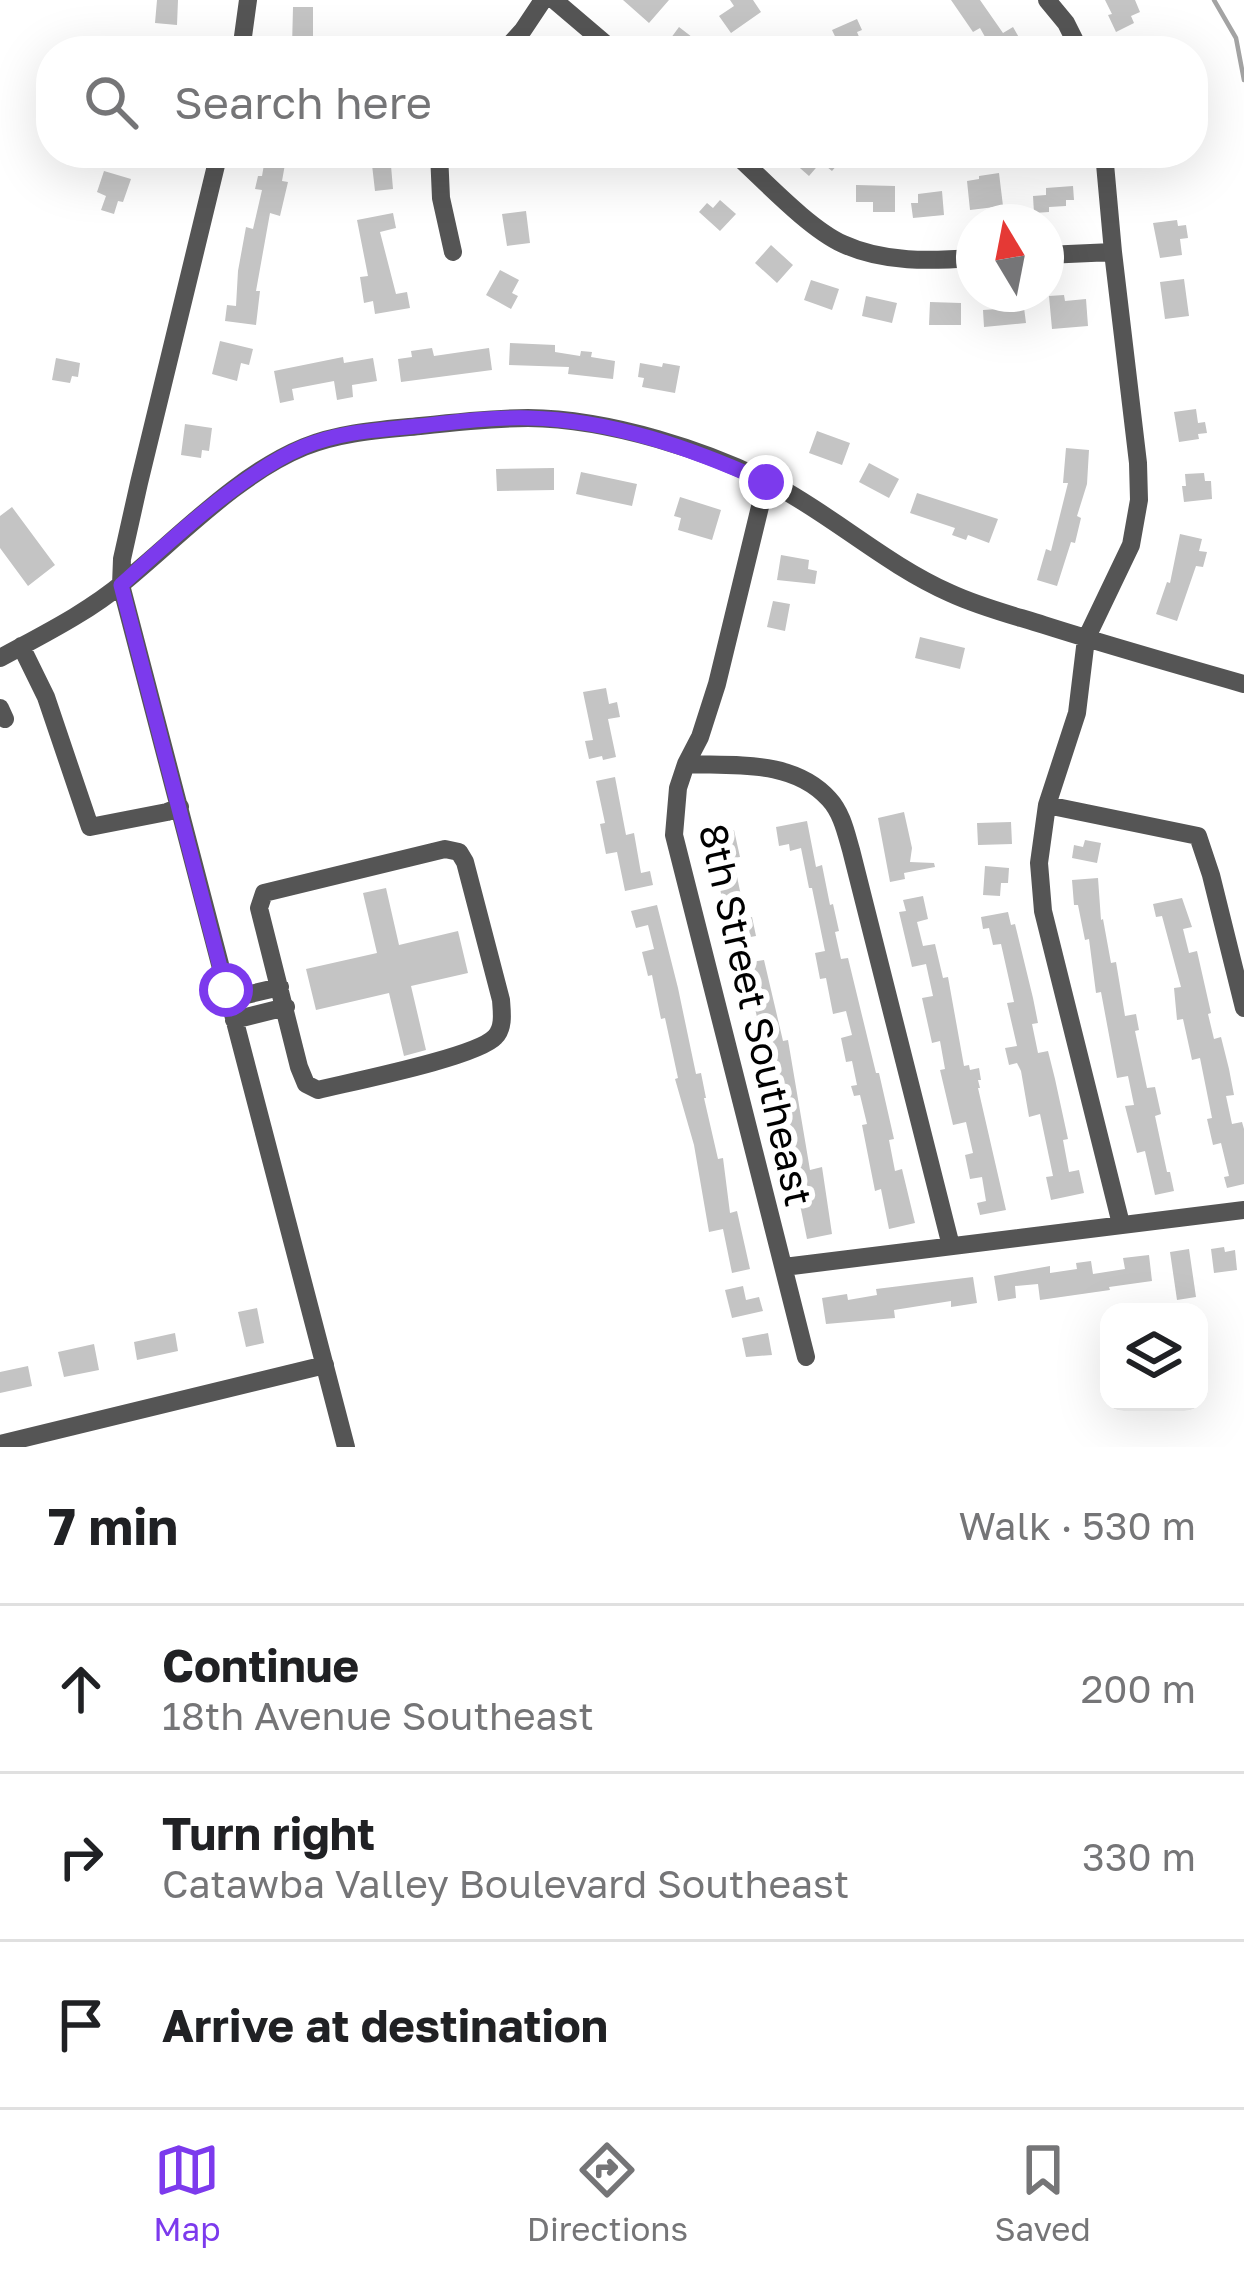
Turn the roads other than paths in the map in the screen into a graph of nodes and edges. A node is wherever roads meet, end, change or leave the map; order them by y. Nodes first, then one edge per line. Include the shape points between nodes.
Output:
1 (248, 0) edge
2 (542, 0) edge
3 (554, 0) edge
4 (1047, 0) edge
5 (243, 36) edge
6 (518, 36) edge
7 (596, 36) edge
8 (1072, 36) edge
9 (215, 168) edge
10 (440, 168) edge
11 (751, 168) edge
12 (1105, 168) edge
13 (453, 252) dead end
14 (1113, 252) junction
15 (1064, 254) edge
16 (956, 258) edge
17 (766, 482) junction
18 (121, 585) junction
19 (1086, 638) junction
20 (21, 646) junction
21 (0, 658) edge
22 (1244, 684) edge
23 (686, 764) junction
24 (1047, 805) junction
25 (181, 807) junction
26 (280, 987) junction
27 (229, 999) junction
28 (286, 1007) junction
29 (1244, 1008) edge
30 (234, 1020) junction
31 (1244, 1210) edge
32 (1121, 1224) junction
33 (951, 1246) junction
34 (784, 1267) junction
35 (806, 1357) dead end
36 (325, 1365) junction
37 (0, 1444) edge
38 (346, 1447) edge

1 - 5 street
2 - 6 street
3 - 7 street
4 - 8 street
9 - 18 street
10 - 13 street
11 - 16 street via 840,243 896,259
12 - 14 street
14 - 15 street
14 - 19 street via 1139,500 1131,545
17 - 18 street via 656,440 550,419 363,431 281,458
17 - 19 street via 953,595
17 - 23 street, 8th Street Southeast via 717,683
18 - 20 street
18 - 25 street
19 - 22 street
19 - 24 street via 1077,713
20 - 21 street
20 - 25 street via 90,827
23 - 33 street via 782,770 837,810
23 - 34 street, 8th Street Southeast via 674,813 677,856
24 - 29 street via 1198,836
24 - 32 street via 1043,911
25 - 27 street
26 - 27 street
26 - 28 street
26 - 28 street via 259,908 263,893 459,852 501,1000 497,1036 476,1049 318,1090 299,1067
27 - 30 street
28 - 30 street
30 - 36 street
31 - 32 street
32 - 33 street
33 - 34 street
34 - 35 street, 8th Street Southeast
36 - 37 street
36 - 38 street

